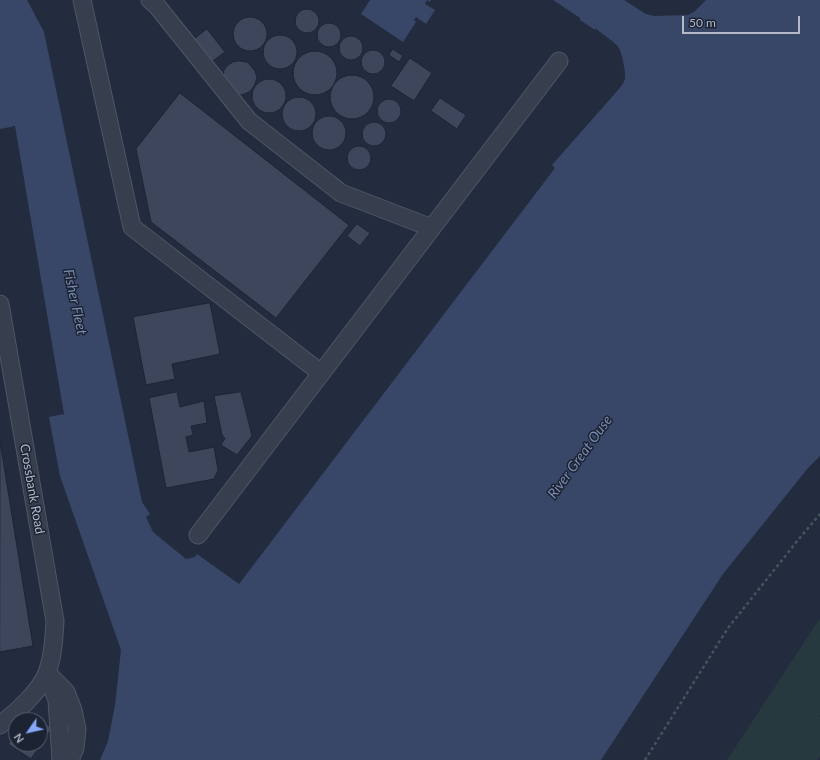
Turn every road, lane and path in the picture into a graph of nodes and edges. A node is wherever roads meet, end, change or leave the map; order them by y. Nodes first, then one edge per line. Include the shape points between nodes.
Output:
1 (82, 0) edge
2 (150, 0) edge
3 (559, 61) dead end
4 (432, 228) junction
5 (0, 304) edge
6 (321, 373) junction
7 (820, 514) edge
8 (198, 535) dead end
9 (46, 674) junction
10 (0, 725) edge
11 (61, 760) edge
12 (70, 760) edge
13 (645, 760) edge

1 - 6 street via 132,227
2 - 4 street via 249,121 341,193
3 - 4 street
4 - 6 street
5 - 9 street, Crossbank Road via 55,621 54,639
6 - 8 street
7 - 13 path via 728,628
9 - 10 street, Crossbank Road via 24,704
9 - 11 street via 57,700
9 - 12 street via 66,692 74,710 77,729 75,748

